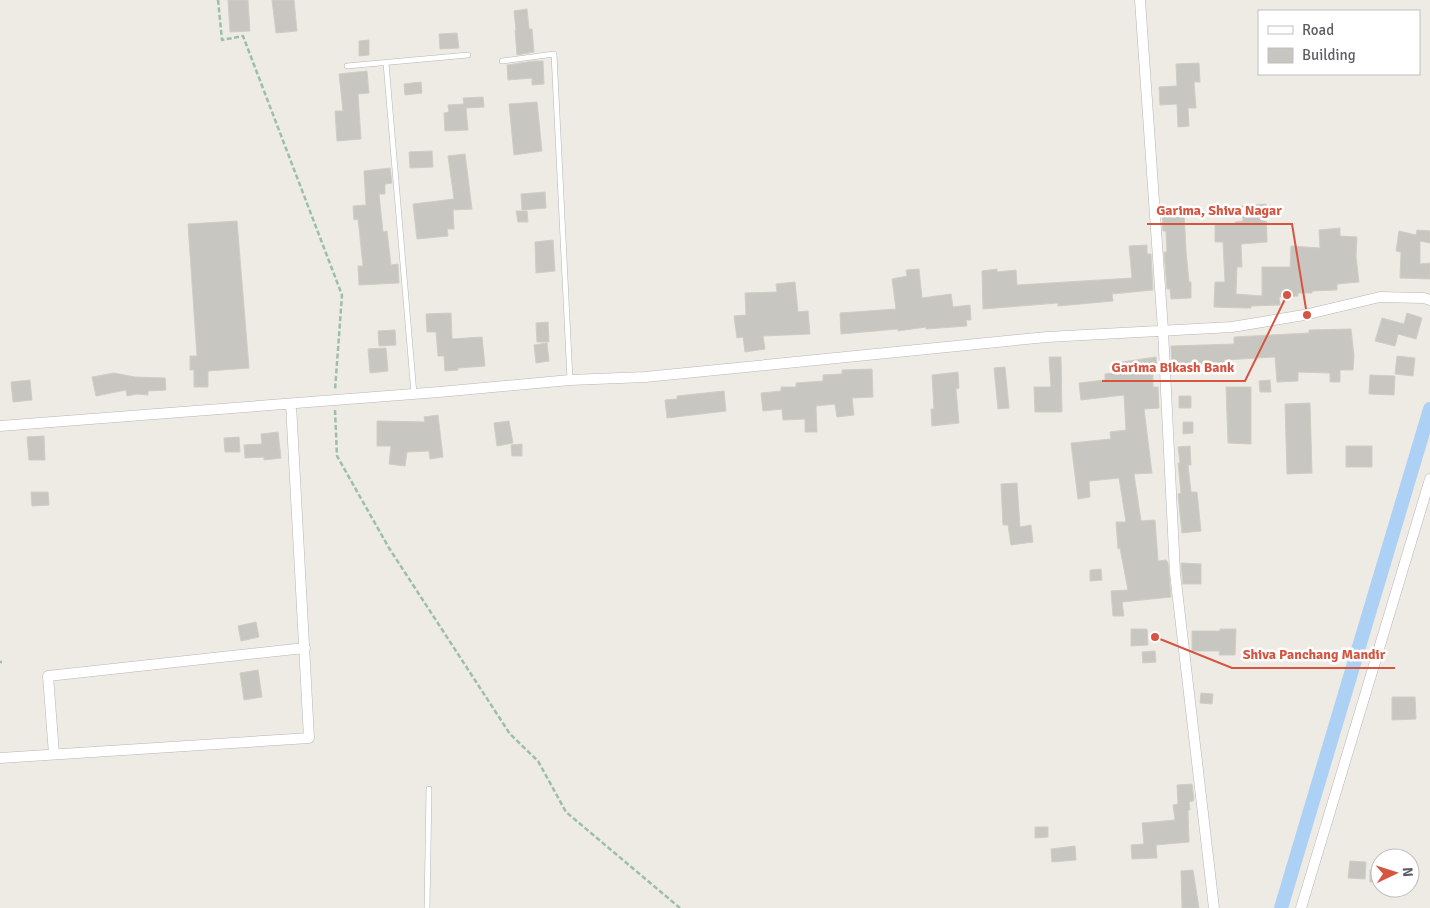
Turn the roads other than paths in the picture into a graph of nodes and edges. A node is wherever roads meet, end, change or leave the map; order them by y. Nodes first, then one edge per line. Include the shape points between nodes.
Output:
1 (1140, 0) edge
2 (468, 56) dead end
3 (502, 61) dead end
4 (386, 63) junction
5 (347, 66) dead end
6 (1430, 300) edge
7 (1163, 330) junction
8 (570, 380) junction
9 (414, 394) junction
10 (291, 404) junction
11 (0, 426) edge
12 (1430, 478) edge
13 (304, 648) junction
14 (54, 754) junction
15 (0, 758) edge
16 (429, 789) dead end
17 (427, 908) edge
18 (1214, 908) edge
19 (1301, 908) edge

1 - 7 street
2 - 4 lane
3 - 8 lane via 554,54
4 - 5 lane
4 - 9 lane
6 - 7 street via 1380,298 1304,315 1232,326
7 - 8 street via 1047,337 645,377
7 - 18 street via 1175,573
8 - 9 street
9 - 10 street
10 - 11 street
10 - 13 street
12 - 19 street
13 - 14 street via 48,676
13 - 14 street via 309,738
14 - 15 street
16 - 17 lane

